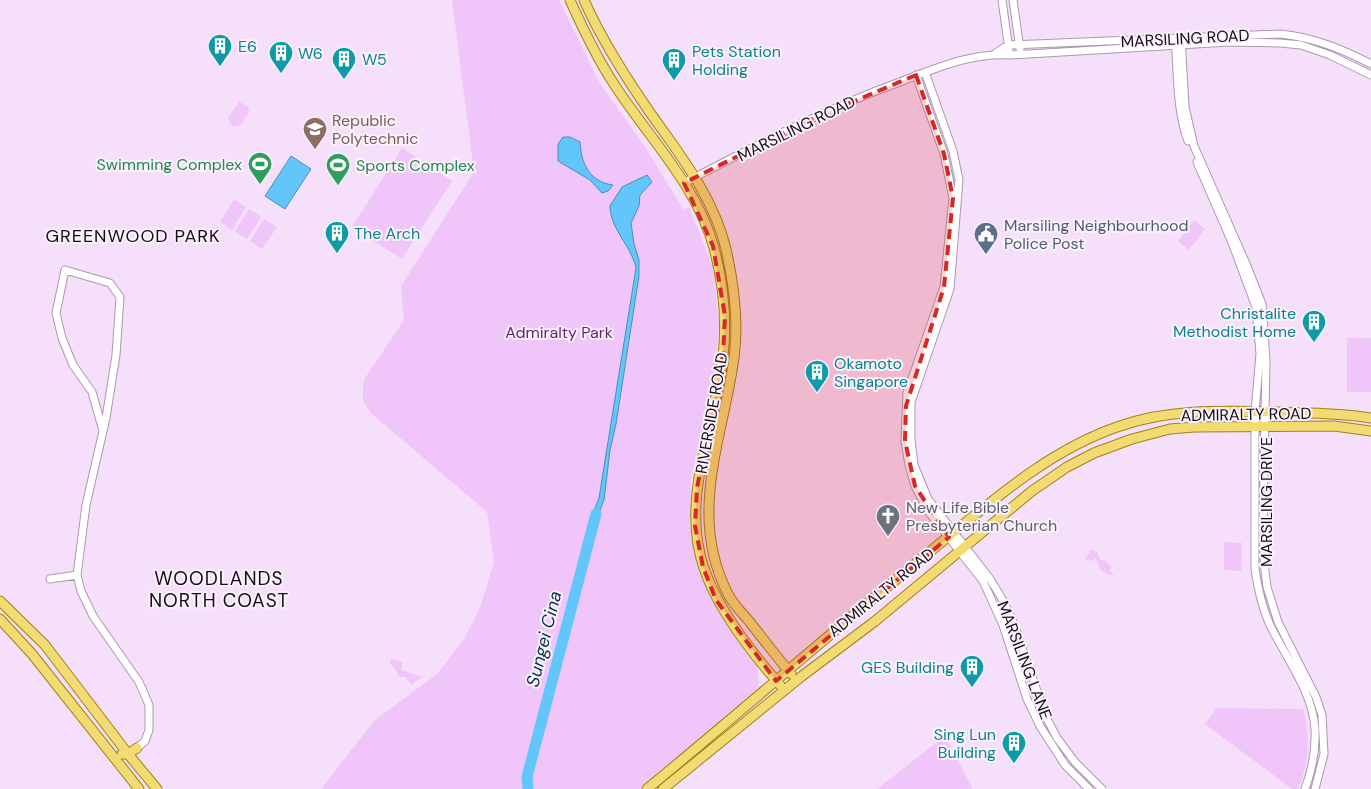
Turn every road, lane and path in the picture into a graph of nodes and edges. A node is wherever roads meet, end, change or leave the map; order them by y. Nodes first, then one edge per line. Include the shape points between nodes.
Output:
1 (570, 0) edge
2 (584, 0) edge
3 (1002, 0) edge
4 (1012, 0) edge
5 (1179, 42) junction
6 (1008, 45) junction
7 (1020, 45) junction
8 (996, 54) junction
9 (1021, 54) junction
10 (1010, 55) junction
11 (1371, 64) edge
12 (925, 72) junction
13 (916, 75) junction
14 (1371, 75) edge
15 (694, 178) junction
16 (684, 183) junction
17 (918, 370) junction
18 (1255, 412) junction
19 (1265, 412) junction
20 (1371, 418) edge
21 (1255, 427) junction
22 (1266, 427) junction
23 (103, 431) junction
24 (1371, 431) edge
25 (951, 535) junction
26 (962, 549) junction
27 (77, 575) junction
28 (50, 580) dead end
29 (0, 601) edge
30 (0, 619) edge
31 (788, 671) junction
32 (796, 680) junction
33 (776, 681) junction
34 (785, 691) junction
35 (137, 748) junction
36 (112, 754) junction
37 (128, 754) junction
38 (138, 766) junction
39 (125, 771) junction
40 (139, 789) edge
41 (157, 789) edge
42 (647, 789) edge
43 (663, 789) edge
44 (1089, 789) edge
45 (1102, 789) edge
46 (1305, 789) edge
47 (1315, 789) edge

1 - 16 main road, RIVERSIDE ROAD via 614,84
2 - 15 main road, RIVERSIDE ROAD via 627,79
3 - 6 street
4 - 7 street
5 - 7 street, MARSILING ROAD
5 - 9 street, MARSILING ROAD
5 - 11 street, MARSILING ROAD via 1252,34 1291,35 1337,48
5 - 14 street, MARSILING ROAD via 1301,45 1339,58
5 - 18 street, MARSILING DRIVE via 1183,126 1256,307 1260,354
5 - 19 street, MARSILING DRIVE via 1185,107 1194,146 1262,304
6 - 7 street, MARSILING ROAD
6 - 8 street, MARSILING ROAD
6 - 10 street
7 - 9 street
8 - 10 street, MARSILING ROAD
8 - 12 street, MARSILING ROAD
9 - 10 street, MARSILING ROAD
12 - 13 street, MARSILING ROAD
12 - 17 street, MARSILING LANE via 959,180 950,289
13 - 15 street, MARSILING ROAD via 828,111
13 - 17 street, MARSILING LANE via 944,154 953,198 944,287
15 - 16 street, MARSILING ROAD
15 - 31 main road, RIVERSIDE ROAD via 716,215 721,231 736,316 735,356 708,489 709,531 714,560 728,596
16 - 33 main road, RIVERSIDE ROAD via 704,220 713,246 724,316 722,363 697,488 695,526 703,567 716,600
17 - 25 street, MARSILING LANE via 911,402 914,465 928,499
18 - 19 main road, ADMIRALTY ROAD
18 - 21 street, MARSILING DRIVE
18 - 25 main road, ADMIRALTY ROAD via 1168,415 1103,432 1038,467
19 - 20 main road, ADMIRALTY ROAD via 1332,413
19 - 22 street, MARSILING DRIVE
21 - 22 main road, ADMIRALTY ROAD
21 - 26 main road, ADMIRALTY ROAD via 1170,429 1112,446 1049,478
21 - 46 street, MARSILING DRIVE via 1257,587 1270,626 1303,689 1312,715 1315,728 1313,756
22 - 24 main road, ADMIRALTY ROAD via 1334,426
22 - 47 street, MARSILING DRIVE via 1263,533 1267,587 1278,622 1322,715 1324,754
23 - 23 street via 92,392 73,365 56,313 65,270 110,283 120,297 116,355
23 - 27 street via 86,505
25 - 26 street, MARSILING LANE
25 - 31 main road, ADMIRALTY ROAD
26 - 32 main road, ADMIRALTY ROAD via 860,634
26 - 44 street, MARSILING LANE via 983,581 1003,624 1027,699 1040,726 1065,766
26 - 45 street, MARSILING LANE via 990,579 1009,612 1037,695 1057,738
27 - 28 street
27 - 35 street via 92,616 139,682 149,705 149,730 145,741
29 - 37 main road via 45,644
30 - 36 main road
31 - 32 main road, RIVERSIDE ROAD
31 - 33 main road, ADMIRALTY ROAD
32 - 34 main road, ADMIRALTY ROAD
33 - 34 main road, RIVERSIDE ROAD
33 - 42 main road, ADMIRALTY ROAD
34 - 43 main road, ADMIRALTY ROAD
35 - 37 main road
35 - 38 main road
36 - 37 main road
36 - 39 main road
37 - 38 main road
37 - 39 main road
38 - 41 main road
39 - 40 main road

